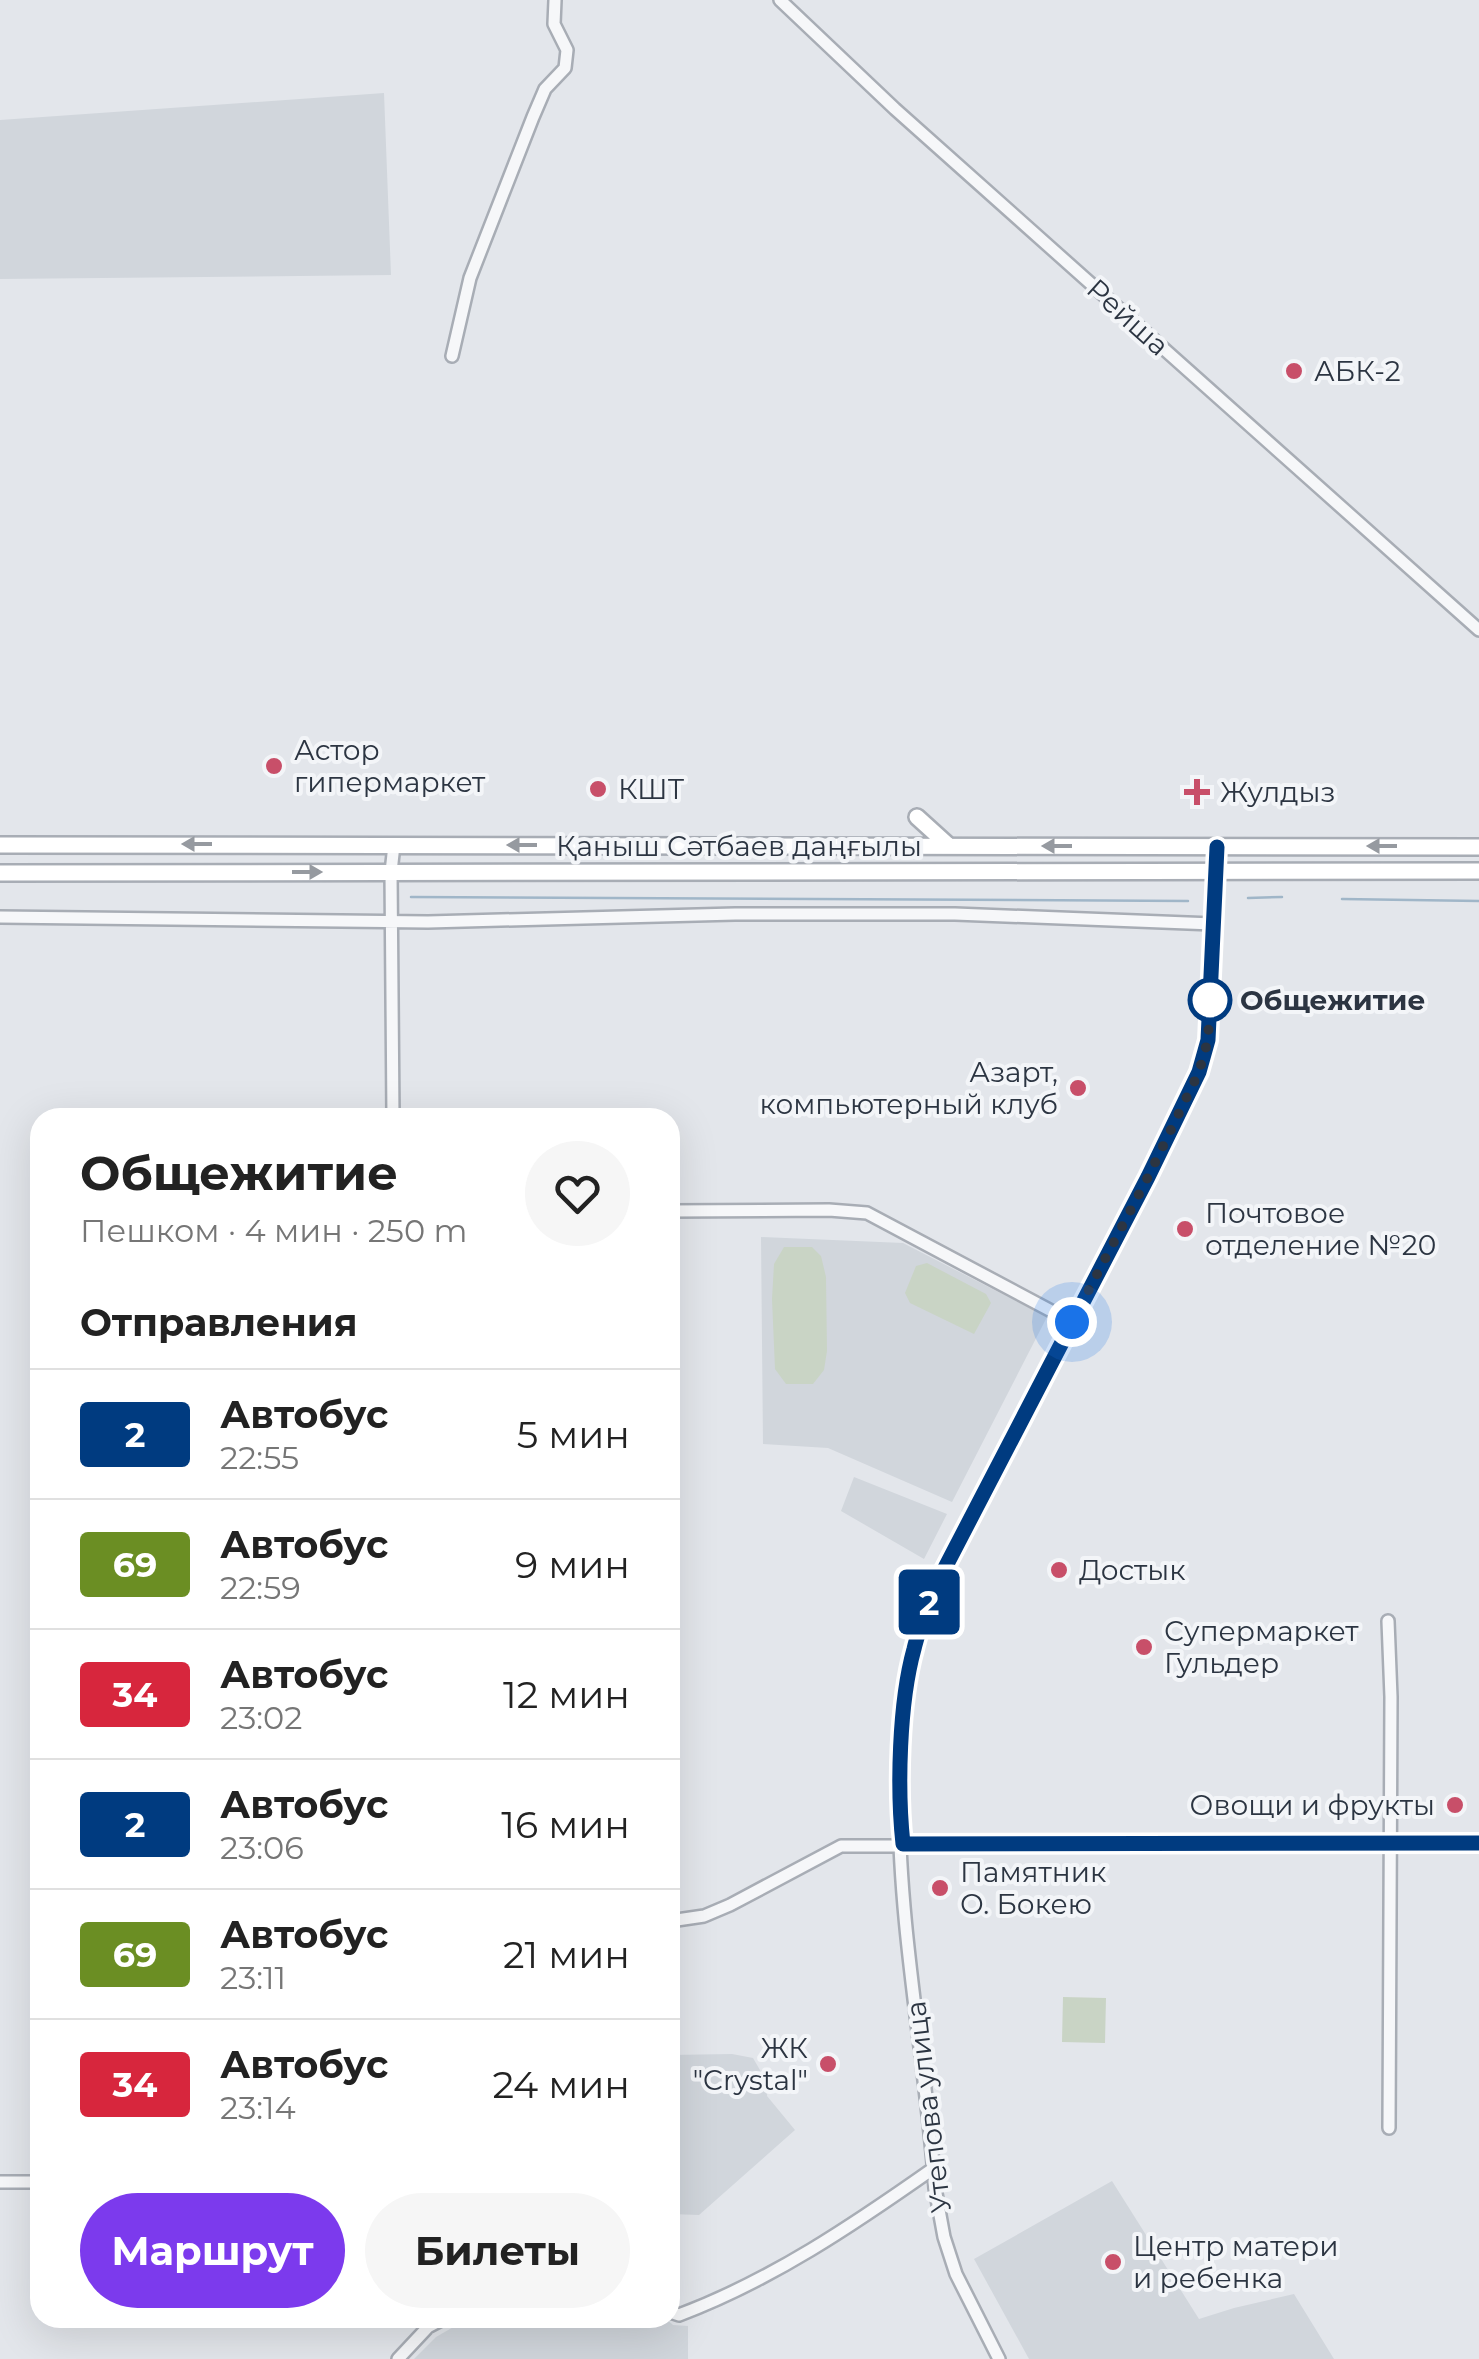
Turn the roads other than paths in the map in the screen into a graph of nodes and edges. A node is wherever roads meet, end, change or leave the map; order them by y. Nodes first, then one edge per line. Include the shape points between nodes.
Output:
1 (555, 0) edge
2 (780, 0) edge
3 (452, 356) dead end
4 (1479, 630) edge
5 (917, 816) dead end
6 (0, 845) edge
7 (394, 845) junction
8 (950, 846) junction
9 (1479, 846) edge
10 (1217, 847) junction
11 (1479, 871) edge
12 (391, 872) junction
13 (1216, 872) junction
14 (0, 874) edge
15 (0, 917) edge
16 (392, 922) junction
17 (1214, 924) junction
18 (393, 1108) edge
19 (680, 1211) edge
20 (1072, 1322) junction
21 (1388, 1621) dead end
22 (1479, 1843) edge
23 (903, 1844) junction
24 (1390, 1844) junction
25 (680, 1920) edge
26 (1389, 2128) dead end
27 (934, 2168) junction
28 (0, 2182) edge
29 (30, 2182) edge
30 (680, 2314) edge
31 (427, 2328) edge
32 (398, 2359) edge
33 (999, 2359) edge

1 - 3 street via 565,68 546,89 470,278
2 - 4 street, Рейша
5 - 8 main road
7 -> 6 main road, Қаныш Сәтбаев даңғылы
8 -> 7 main road, Қаныш Сәтбаев даңғылы
7 - 12 street
10 -> 8 main road, Қаныш Сәтбаев даңғылы
9 -> 10 main road, Қаныш Сәтбаев даңғылы
10 - 13 street, Утепова улица
11 - 13 main road, Қаныш Сәтбаев даңғылы
12 - 13 main road, Қаныш Сәтбаев даңғылы
14 -> 12 main road, Қаныш Сәтбаев даңғылы
12 - 16 street
13 - 17 street, Утепова улица
15 - 16 street
16 - 17 street via 955,914
16 - 18 street
17 - 20 street, Утепова улица via 1208,1040 1199,1072
19 - 20 street via 867,1213
20 - 23 street, Утепова улица via 936,1582 914,1648 904,1711
21 - 24 street
22 - 24 street
23 - 24 street
23 - 25 street via 841,1846 730,1905
23 - 27 street, Утепова улица
24 - 26 street
27 - 30 street via 838,2236
27 - 33 street, Утепова улица via 956,2274
28 - 29 street
31 - 32 street

